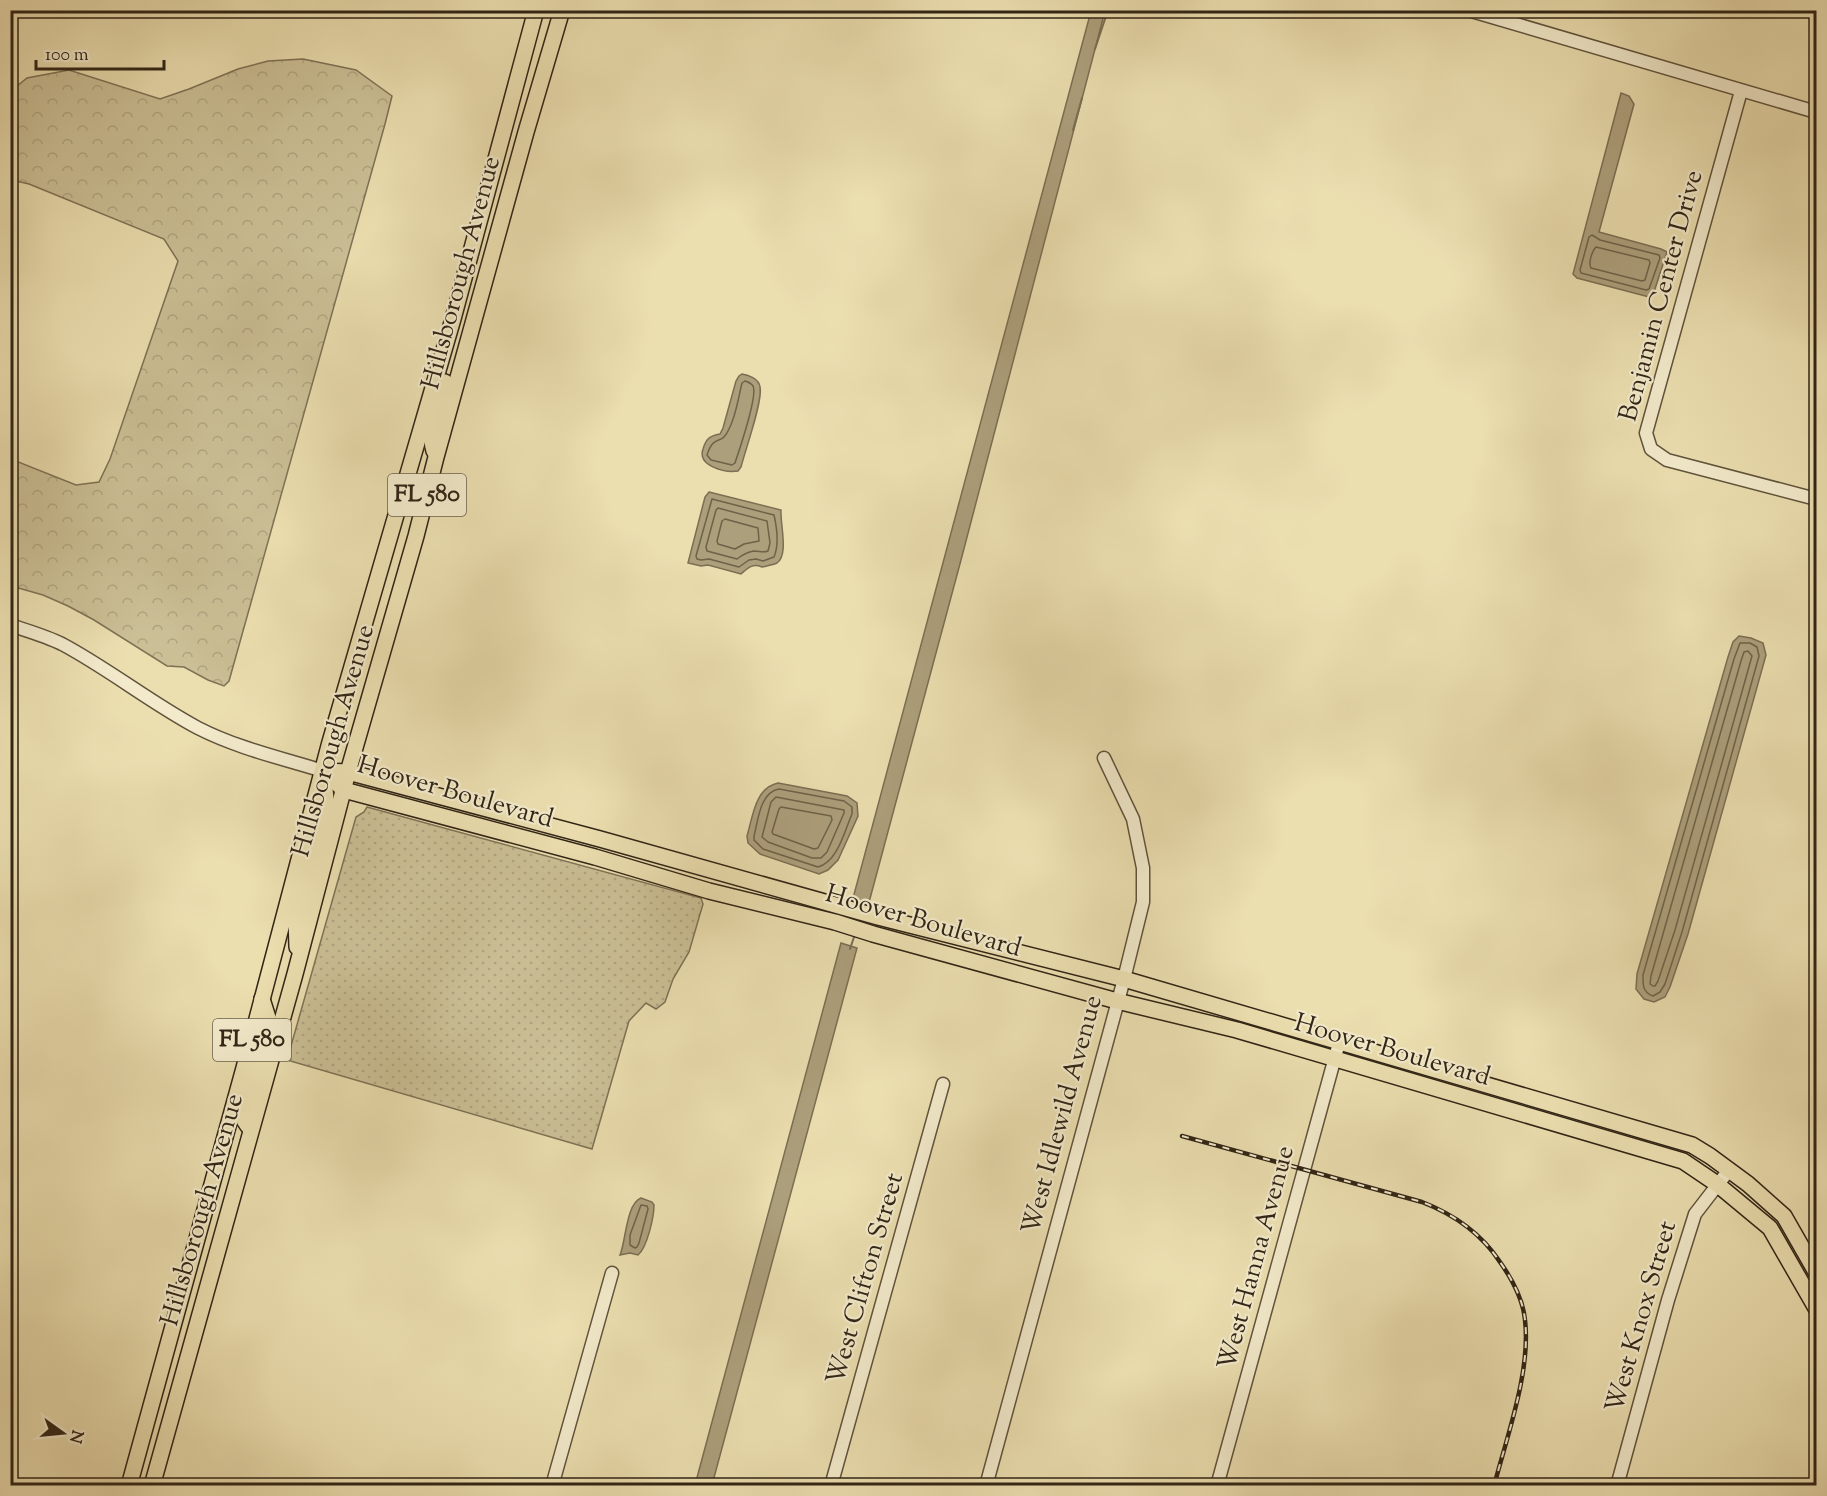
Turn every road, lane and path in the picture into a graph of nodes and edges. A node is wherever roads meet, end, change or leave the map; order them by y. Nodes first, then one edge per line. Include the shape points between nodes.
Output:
1 (536, 10) edge
2 (562, 10) edge
3 (1468, 10) edge
4 (1505, 15) edge
5 (518, 77) junction
6 (1741, 91) junction
7 (1816, 112) edge
8 (507, 200) junction
9 (453, 320) junction
10 (436, 457) junction
11 (1816, 499) edge
12 (10, 626) edge
13 (1104, 758) dead end
14 (323, 771) junction
15 (348, 772) junction
16 (344, 790) junction
17 (297, 963) junction
18 (1124, 980) junction
19 (262, 999) junction
20 (1118, 1001) junction
21 (1339, 1042) junction
22 (1334, 1059) junction
23 (943, 1084) dead end
24 (250, 1130) junction
25 (1729, 1170) junction
26 (1717, 1184) junction
27 (1816, 1272) edge
28 (612, 1273) dead end
29 (1816, 1308) edge
30 (129, 1485) edge
31 (152, 1485) edge
32 (552, 1485) edge
33 (831, 1485) edge
34 (986, 1485) edge
35 (1217, 1485) edge
36 (1617, 1485) edge

1 - 5 main road, Hillsborough Avenue / FL 580
2 - 8 main road, Hillsborough Avenue / FL 580
3 - 4 street
4 - 6 street
5 - 8 main road via 526,82 528,92 504,183
5 - 9 main road, Hillsborough Avenue / FL 580
6 - 7 street
6 - 11 street, Benjamin Center Drive via 1646,433 1651,449 1667,460
8 - 10 main road, Hillsborough Avenue / FL 580
9 - 10 main road via 452,353 431,439
9 - 14 main road, Hillsborough Avenue / FL 580
10 - 15 main road, Hillsborough Avenue / FL 580
12 - 14 street via 64,645 212,734
13 - 18 street, West Idlewild Avenue via 1133,819 1143,868 1143,902
14 - 15 main road, Hoover Boulevard
14 - 16 main road, Hoover Boulevard
14 - 17 main road via 327,808 296,920
14 - 19 main road, Hillsborough Avenue / FL 580
15 - 16 main road, Hillsborough Avenue / FL 580
15 - 18 main road, Hoover Boulevard
16 - 17 main road, Hillsborough Avenue / FL 580
16 - 20 main road, Hoover Boulevard
17 - 24 main road, Hillsborough Avenue / FL 580
18 - 20 street, West Idlewild Avenue
18 - 21 main road, Hoover Boulevard
19 - 24 main road via 269,1021 247,1098 244,1120
19 - 30 main road, Hillsborough Avenue / FL 580
20 - 22 main road, Hoover Boulevard
20 - 34 street, West Idlewild Avenue
21 - 22 street, West Hanna Avenue
21 - 25 main road, Hoover Boulevard via 1692,1145
22 - 26 main road, Hoover Boulevard via 1683,1161
22 - 35 street, West Hanna Avenue
23 - 33 street, West Clifton Street
24 - 31 main road, Hillsborough Avenue / FL 580
25 - 26 street, West Knox Street
25 - 27 main road, Hoover Boulevard via 1784,1216
26 - 29 main road, Hoover Boulevard via 1770,1228
26 - 36 street, West Knox Street via 1695,1214
28 - 32 street

